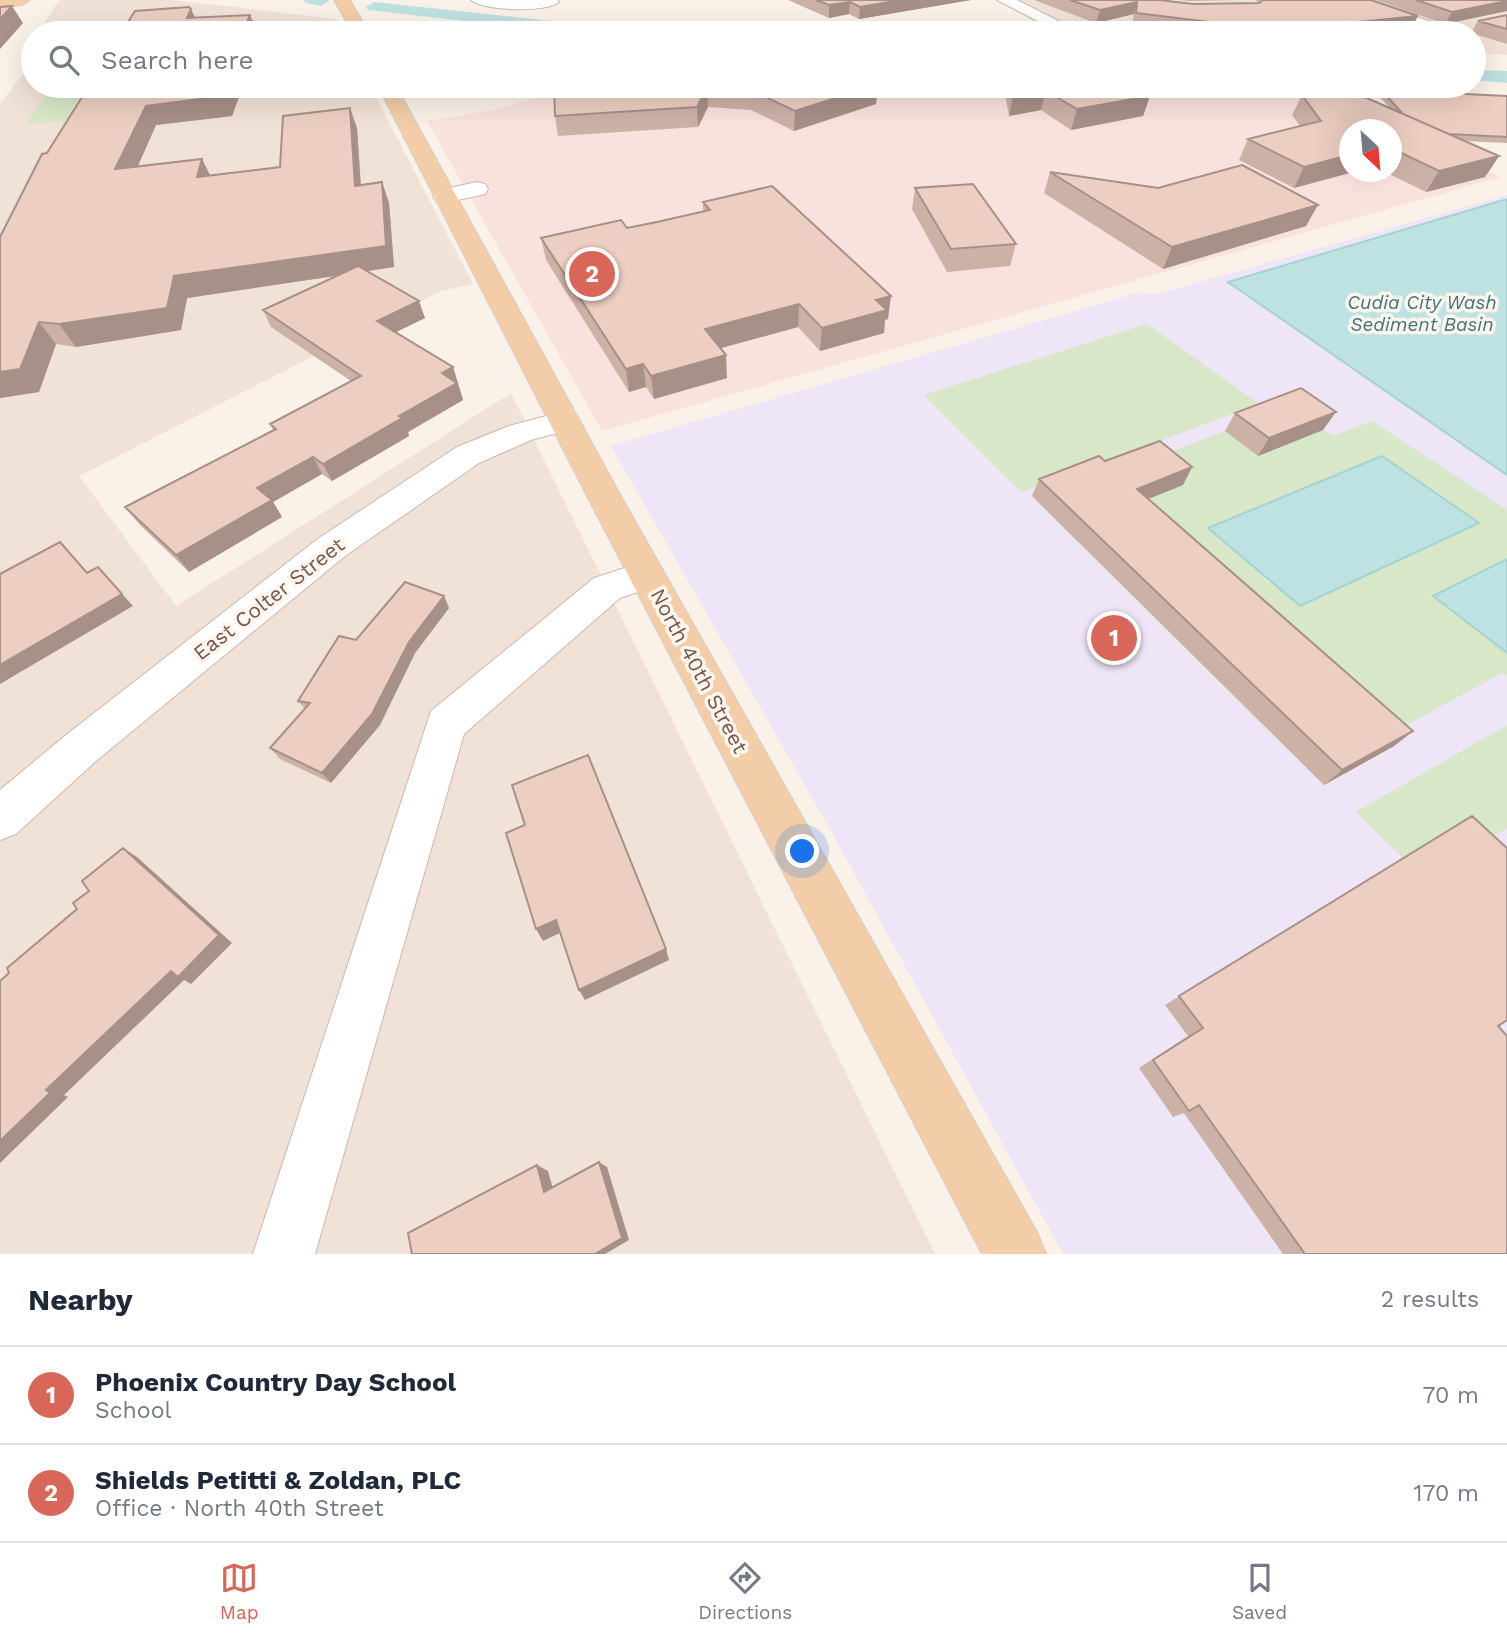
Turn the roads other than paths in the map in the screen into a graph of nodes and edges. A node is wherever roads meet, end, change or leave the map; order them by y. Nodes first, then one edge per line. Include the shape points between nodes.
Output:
1 (22, 0) edge
2 (479, 0) edge
3 (1005, 0) edge
4 (1353, 0) edge
5 (0, 2) edge
6 (551, 2) dead end
7 (1049, 21) edge
8 (1418, 21) edge
9 (393, 98) edge
10 (477, 189) dead end
11 (444, 195) junction
12 (565, 422) junction
13 (646, 575) junction
14 (0, 819) edge
15 (284, 1254) edge
16 (1015, 1254) edge

1 - 5 main road
2 - 6 street via 525,5
3 - 7 street
4 - 8 street
9 - 11 main road, North 40th Street
10 - 11 street
11 - 12 main road, North 40th Street
12 - 13 main road, North 40th Street
12 - 14 street, East Colter Street via 520,433 468,455 332,547 81,748
13 - 15 street via 607,588 446,724
13 - 16 main road, North 40th Street

